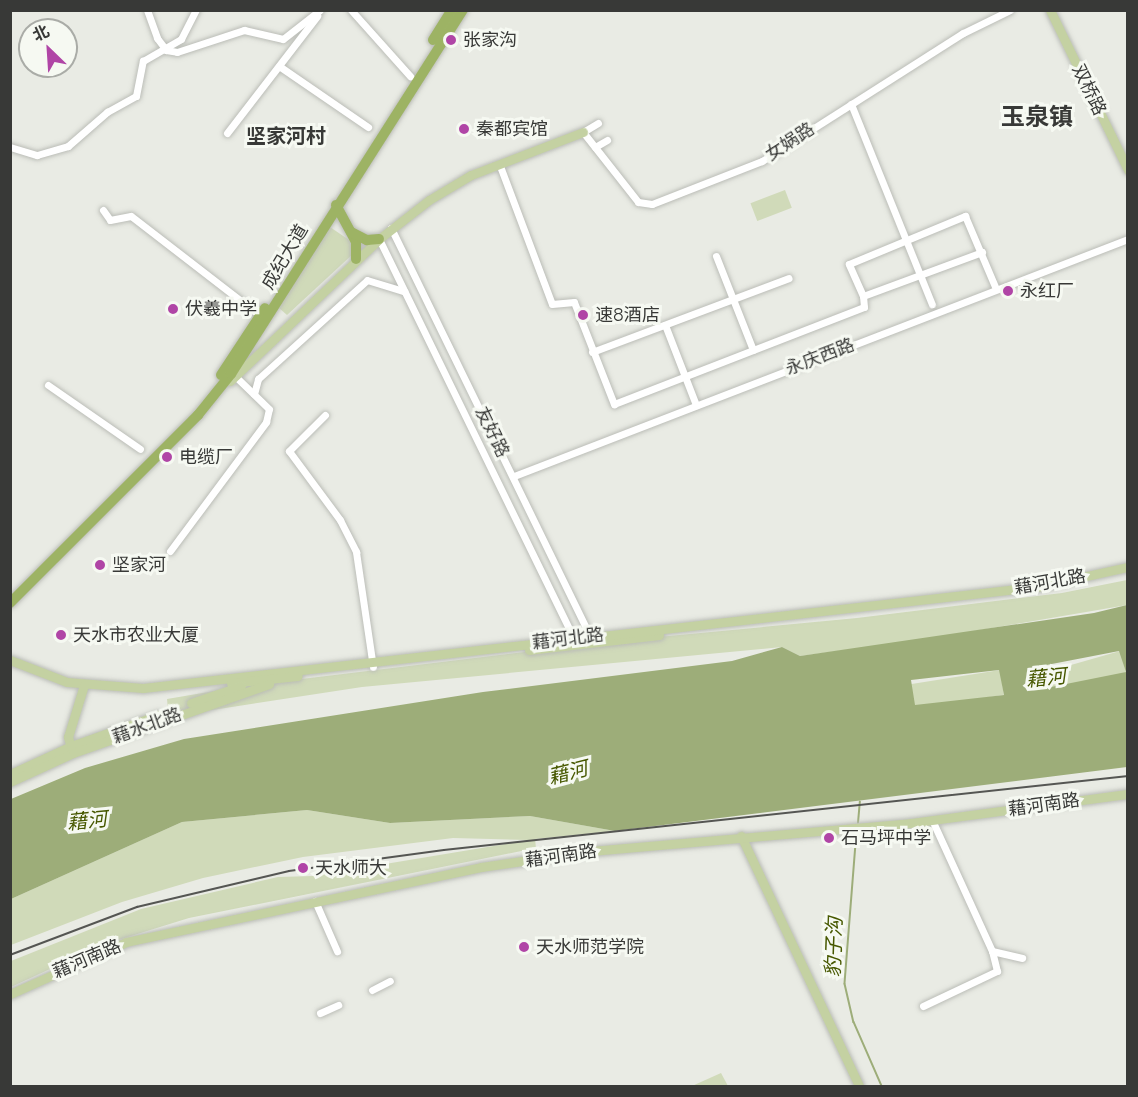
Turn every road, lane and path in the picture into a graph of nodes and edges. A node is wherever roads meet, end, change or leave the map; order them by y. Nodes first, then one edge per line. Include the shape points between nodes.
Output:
1 (147, 10) edge
2 (196, 10) edge
3 (321, 10) edge
4 (351, 10) edge
5 (452, 10) edge
6 (463, 10) edge
7 (1010, 10) edge
8 (1050, 10) edge
9 (166, 50) junction
10 (279, 66) junction
11 (410, 76) junction
12 (851, 104) junction
13 (598, 123) dead end
14 (368, 127) dead end
15 (583, 132) junction
16 (227, 133) dead end
17 (607, 140) dead end
18 (10, 147) edge
19 (595, 147) junction
20 (500, 166) junction
21 (1128, 170) edge
22 (336, 205) junction
23 (103, 210) dead end
24 (391, 228) junction
25 (351, 232) junction
26 (379, 239) junction
27 (1128, 239) edge
28 (907, 240) junction
29 (982, 252) junction
30 (716, 256) dead end
31 (356, 259) junction
32 (920, 275) junction
33 (789, 278) dead end
34 (996, 289) junction
35 (404, 291) junction
36 (863, 296) junction
37 (733, 299) junction
38 (932, 303) dead end
39 (254, 310) dead end
40 (665, 325) junction
41 (753, 350) junction
42 (592, 352) junction
43 (235, 376) junction
44 (685, 377) junction
45 (48, 385) dead end
46 (254, 394) junction
47 (211, 399) junction
48 (696, 405) junction
49 (195, 412) junction
50 (325, 415) dead end
51 (140, 449) dead end
52 (514, 476) junction
53 (170, 551) dead end
54 (1128, 567) edge
55 (1128, 573) edge
56 (10, 598) edge
57 (10, 603) edge
58 (590, 636) junction
59 (574, 638) junction
60 (10, 660) edge
61 (374, 664) junction
62 (10, 667) edge
63 (285, 675) junction
64 (254, 682) junction
65 (84, 688) junction
66 (72, 750) junction
67 (10, 774) edge
68 (10, 782) edge
69 (1128, 794) edge
70 (932, 820) junction
71 (741, 836) junction
72 (315, 901) junction
73 (337, 951) dead end
74 (992, 951) junction
75 (1022, 958) dead end
76 (390, 981) dead end
77 (372, 990) dead end
78 (10, 994) edge
79 (338, 1005) dead end
80 (924, 1006) dead end
81 (320, 1013) dead end
82 (859, 1086) edge

1 - 9 street via 156,38
2 - 9 street via 181,39
3 - 9 street via 283,39 244,30 177,52
3 - 10 street
4 - 11 street
5 - 11 highway, 成纪大道
6 - 22 highway, 成纪大道
7 - 12 street, 女娲路 via 963,33
8 - 21 main road, 双桥路
9 - 18 street via 154,52 143,62 136,96 107,112 68,146 37,155
10 - 14 street
10 - 16 street
11 - 49 highway, 成纪大道 via 240,349
12 - 19 street, 女娲路 via 762,161 652,204 638,202
12 - 28 street
13 - 15 street
15 - 19 street, 女娲路
15 - 20 main road
17 - 19 street
20 - 24 main road via 464,179
20 - 42 street via 552,304 574,302
22 - 25 highway
22 - 47 highway, 成纪大道 via 248,350
23 - 39 street via 110,220 131,216
24 - 26 main road
24 - 52 street, 友好路
25 - 26 highway via 367,240
25 - 31 highway
26 - 31 main road
26 - 35 street, 友好路
27 - 34 street, 永庆西路
28 - 29 street via 965,216
28 - 32 street
28 - 36 street via 849,264
29 - 32 street
29 - 34 street
30 - 37 street
31 - 43 main road
32 - 36 street
32 - 38 street
33 - 37 street
34 - 48 street, 永庆西路
35 - 46 street via 367,280 258,379
35 - 59 street, 友好路
36 - 41 street via 864,307
37 - 40 street
37 - 41 street
40 - 42 street
40 - 44 street
41 - 44 street
42 - 44 street via 614,404
43 - 46 street
43 - 47 main road
44 - 48 street
45 - 51 street
46 - 53 street via 269,409 266,422
47 - 49 main road
47 - 57 highway, 成纪大道
48 - 52 street, 永庆西路
49 - 56 highway, 成纪大道
50 - 61 street via 289,451 340,520 356,552
52 - 58 street, 友好路
54 - 58 main road, 藉河北路 via 1042,586
55 - 61 main road, 藉河北路 via 1042,592
58 - 59 main road, 藉河北路
59 - 61 main road, 藉河北路
60 - 65 main road, 藉河北路
61 - 63 main road, 藉河北路
62 - 65 main road, 藉河北路 via 65,688
63 - 64 main road, 藉河北路
63 - 65 main road, 藉河北路 via 143,688
63 - 66 main road, 藉水北路
64 - 65 main road, 藉河北路 via 143,694
64 - 66 main road, 藉水北路
65 - 66 main road via 68,737
66 - 67 main road, 藉水北路
66 - 68 main road, 藉水北路
69 - 70 main road, 藉河南路
70 - 71 main road, 藉河南路
70 - 74 street
71 - 72 main road, 藉河南路 via 481,867
71 - 82 main road
72 - 73 street
72 - 78 main road, 藉河南路 via 126,942
74 - 75 street
74 - 80 street via 997,972
76 - 77 street
79 - 81 street

